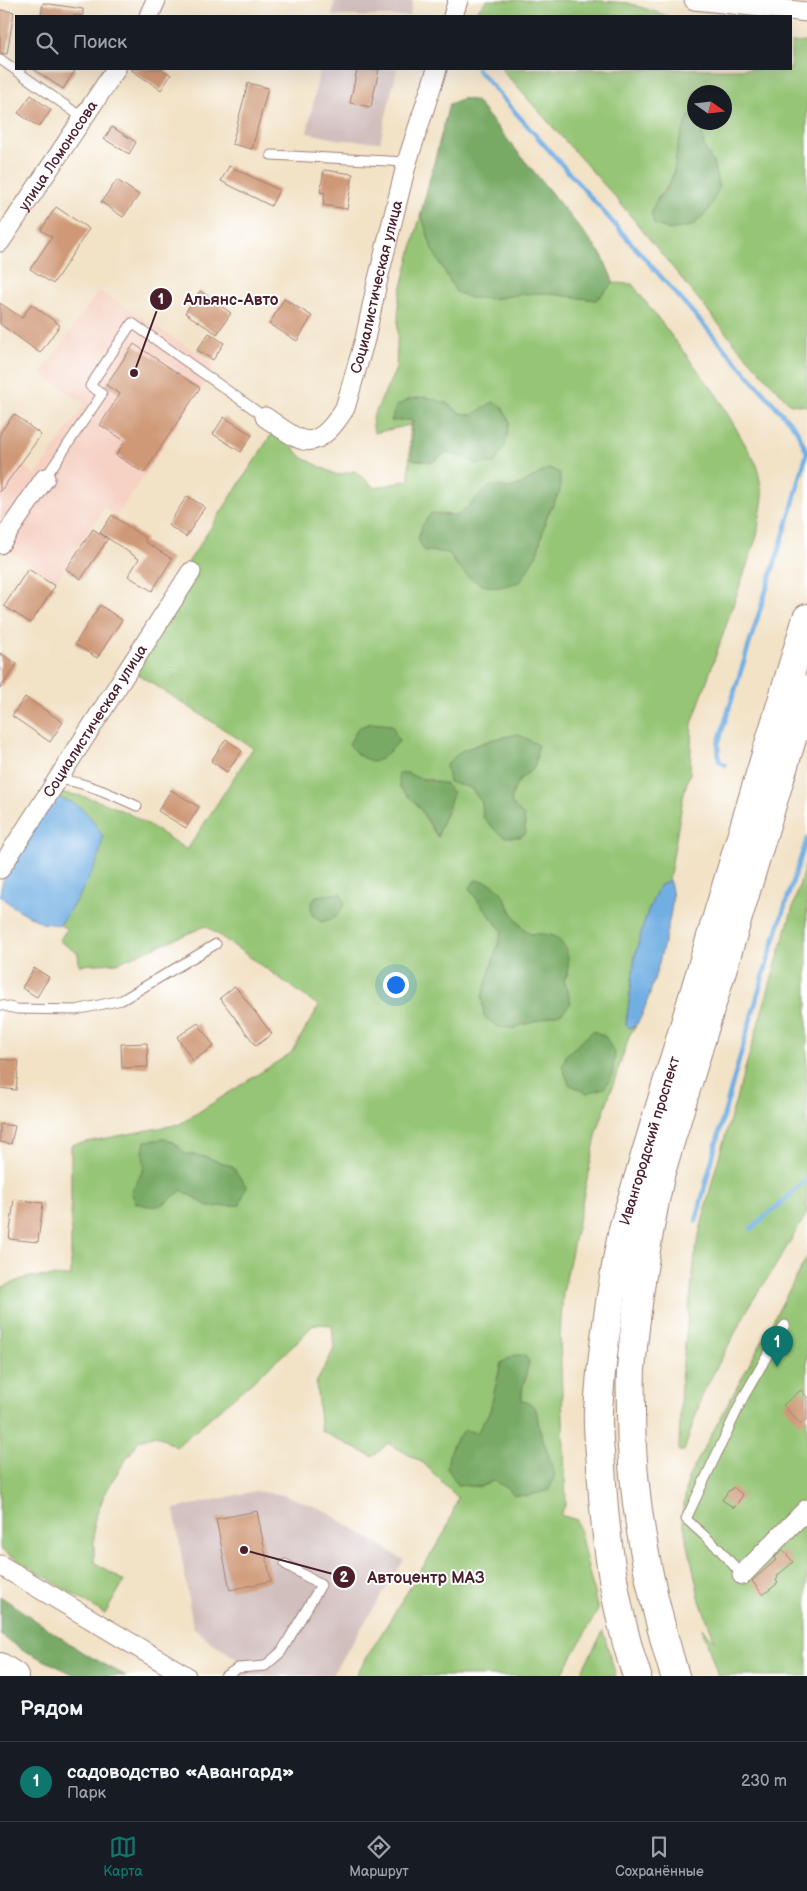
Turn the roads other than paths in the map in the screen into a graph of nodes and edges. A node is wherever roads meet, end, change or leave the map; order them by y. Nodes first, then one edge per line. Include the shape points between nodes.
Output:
1 (156, 0) edge
2 (458, 0) edge
3 (694, 0) edge
4 (807, 12) edge
5 (149, 15) edge
6 (453, 15) edge
7 (0, 59) edge
8 (15, 70) edge
9 (15, 70) edge
10 (115, 70) edge
11 (437, 70) edge
12 (83, 118) junction
13 (271, 155) dead end
14 (407, 162) junction
15 (2, 233) edge
16 (265, 417) joint
17 (45, 478) joint
18 (0, 544) edge
19 (191, 572) dead end
20 (807, 618) edge
21 (807, 689) edge
22 (59, 779) junction
23 (137, 806) dead end
24 (0, 869) edge
25 (216, 944) dead end
26 (0, 1005) edge
27 (785, 1325) dead end
28 (807, 1508) edge
29 (285, 1564) dead end
30 (0, 1566) edge
31 (742, 1576) joint
32 (0, 1667) edge
33 (14, 1676) edge
34 (186, 1676) edge
35 (225, 1676) edge
36 (637, 1676) edge
37 (675, 1676) edge

1 - 5 street
2 - 6 street
3 - 4 street
7 - 8 lane
9 - 12 lane
10 - 12 street, улица Ломоносова
11 - 14 street, Социалистическая улица
12 - 15 street, улица Ломоносова
13 - 14 lane
14 - 16 street, Социалистическая улица via 345,408 318,439 303,441
16 - 17 lane via 132,323 90,386 102,394
17 - 18 street
19 - 22 street, Социалистическая улица
20 - 36 main road, Ивангородский проспект via 623,1229 613,1280 598,1412 611,1575
21 - 37 main road, Ивангородский проспект via 661,1172 647,1238 630,1371 631,1439 636,1509 647,1572
22 - 23 lane via 99,788
22 - 24 street, Социалистическая улица
25 - 26 lane via 122,1000 76,1010 17,1009
27 - 31 lane via 744,1396 686,1519 719,1549
28 - 31 street
29 - 35 lane via 321,1585 281,1652 265,1666 238,1668
30 - 34 street
32 - 33 main road

